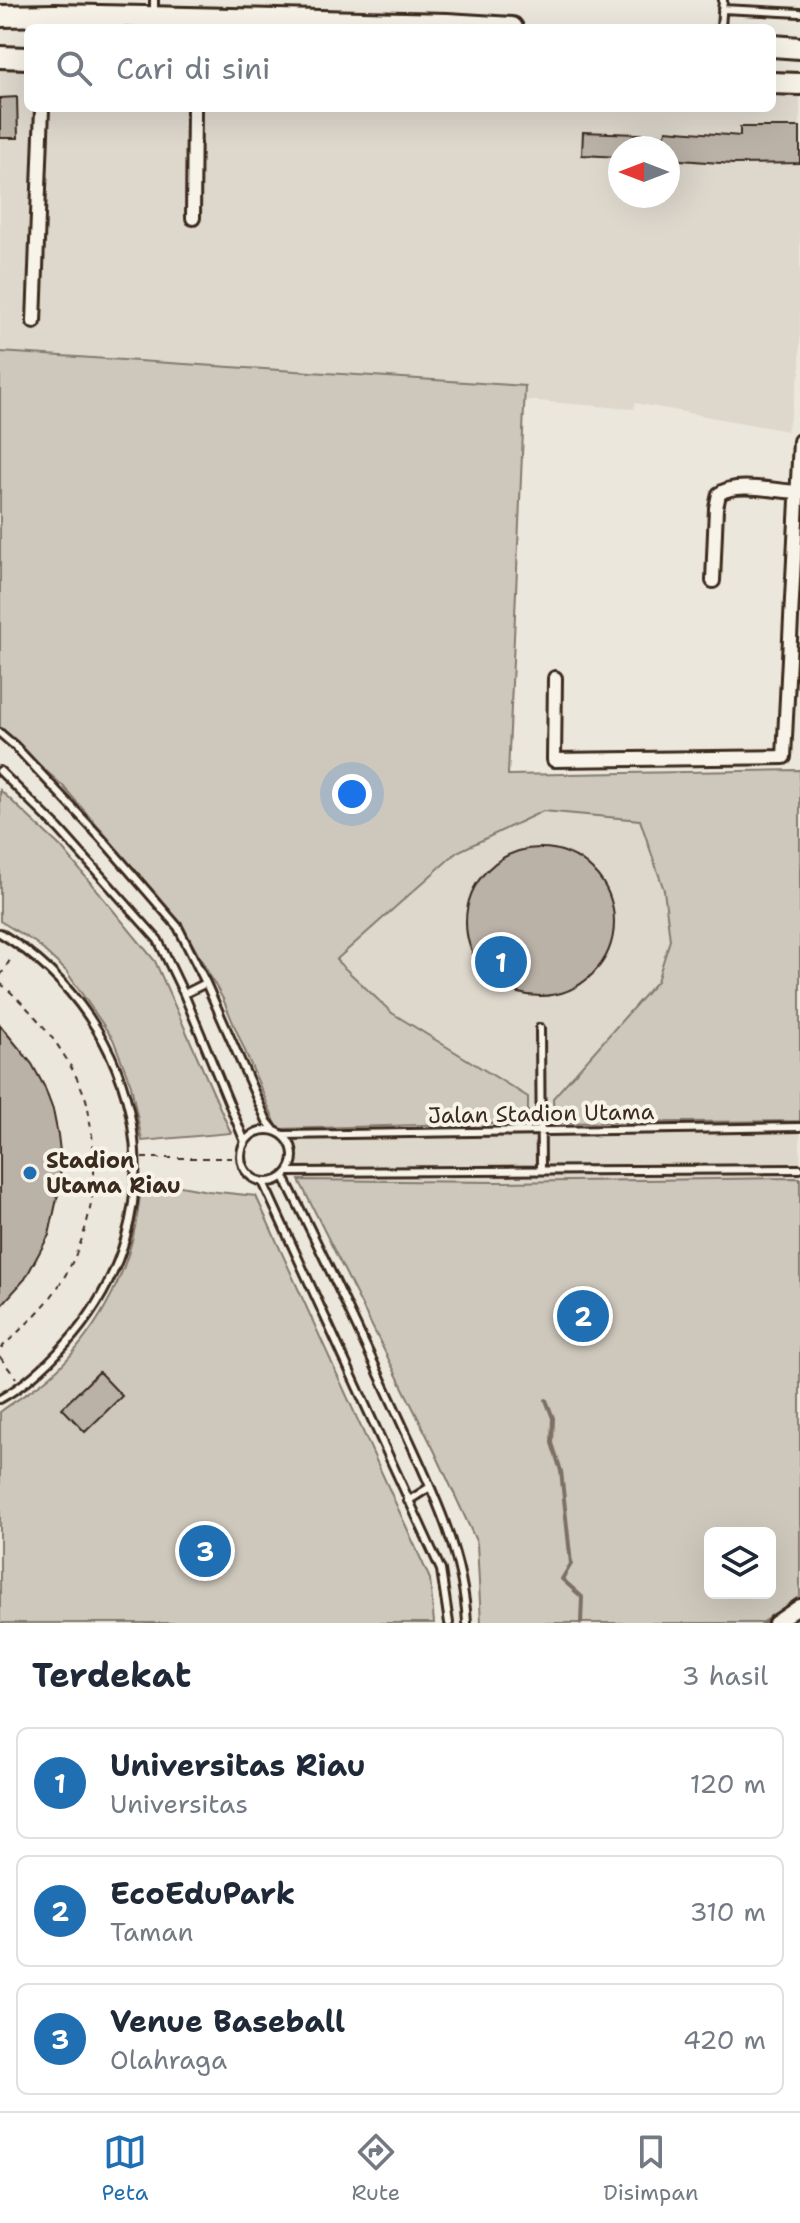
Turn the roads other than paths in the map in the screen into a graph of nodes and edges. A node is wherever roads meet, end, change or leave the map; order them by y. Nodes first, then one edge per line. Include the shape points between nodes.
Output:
1 (723, 0) edge
2 (154, 9) edge
3 (722, 9) junction
4 (800, 13) edge
5 (0, 16) edge
6 (447, 24) edge
7 (721, 24) edge
8 (776, 46) edge
9 (800, 48) edge
10 (0, 57) edge
11 (24, 58) edge
12 (776, 83) edge
13 (800, 84) edge
14 (42, 112) edge
15 (194, 112) edge
16 (193, 218) dead end
17 (34, 322) dead end
18 (800, 441) edge
19 (796, 492) junction
20 (713, 581) dead end
21 (555, 678) dead end
22 (785, 729) junction
23 (800, 729) edge
24 (0, 733) edge
25 (0, 771) edge
26 (0, 933) edge
27 (206, 983) junction
28 (184, 994) junction
29 (540, 1028) dead end
30 (800, 1127) edge
31 (275, 1131) junction
32 (541, 1132) junction
33 (283, 1135) junction
34 (245, 1142) junction
35 (800, 1169) edge
36 (541, 1170) junction
37 (286, 1174) junction
38 (263, 1182) junction
39 (0, 1399) edge
40 (430, 1487) junction
41 (408, 1501) junction
42 (800, 1606) edge
43 (449, 1623) edge
44 (467, 1623) edge
45 (775, 1623) edge

1 - 3 lane
2 - 5 main road
2 - 6 main road
3 - 4 lane
3 - 7 lane
8 - 9 main road
10 - 11 main road
12 - 13 main road
14 - 17 street
15 - 16 street
18 - 19 street
19 - 20 street via 737,487 719,494
19 - 22 street
21 - 22 street via 554,760 784,757
22 - 23 street
24 - 27 lane via 178,927
25 - 28 lane via 158,940
26 - 39 lane via 51,970 101,1035 124,1088 135,1158 128,1228 104,1293 85,1323 46,1365
27 - 28 lane
27 - 31 lane
28 - 34 lane
29 - 32 lane
30 - 32 lane, Jalan Stadion Utama
31 - 33 lane
31 - 34 lane via 258,1132
32 - 33 lane, Jalan Stadion Utama
32 - 36 lane
33 - 37 lane via 293,1159
34 - 38 lane via 241,1158 247,1174
35 - 36 lane
36 - 37 lane
37 - 38 lane
37 - 40 lane
38 - 41 lane
40 - 41 lane
40 - 44 lane via 457,1554
41 - 43 lane via 441,1570
42 - 45 street

